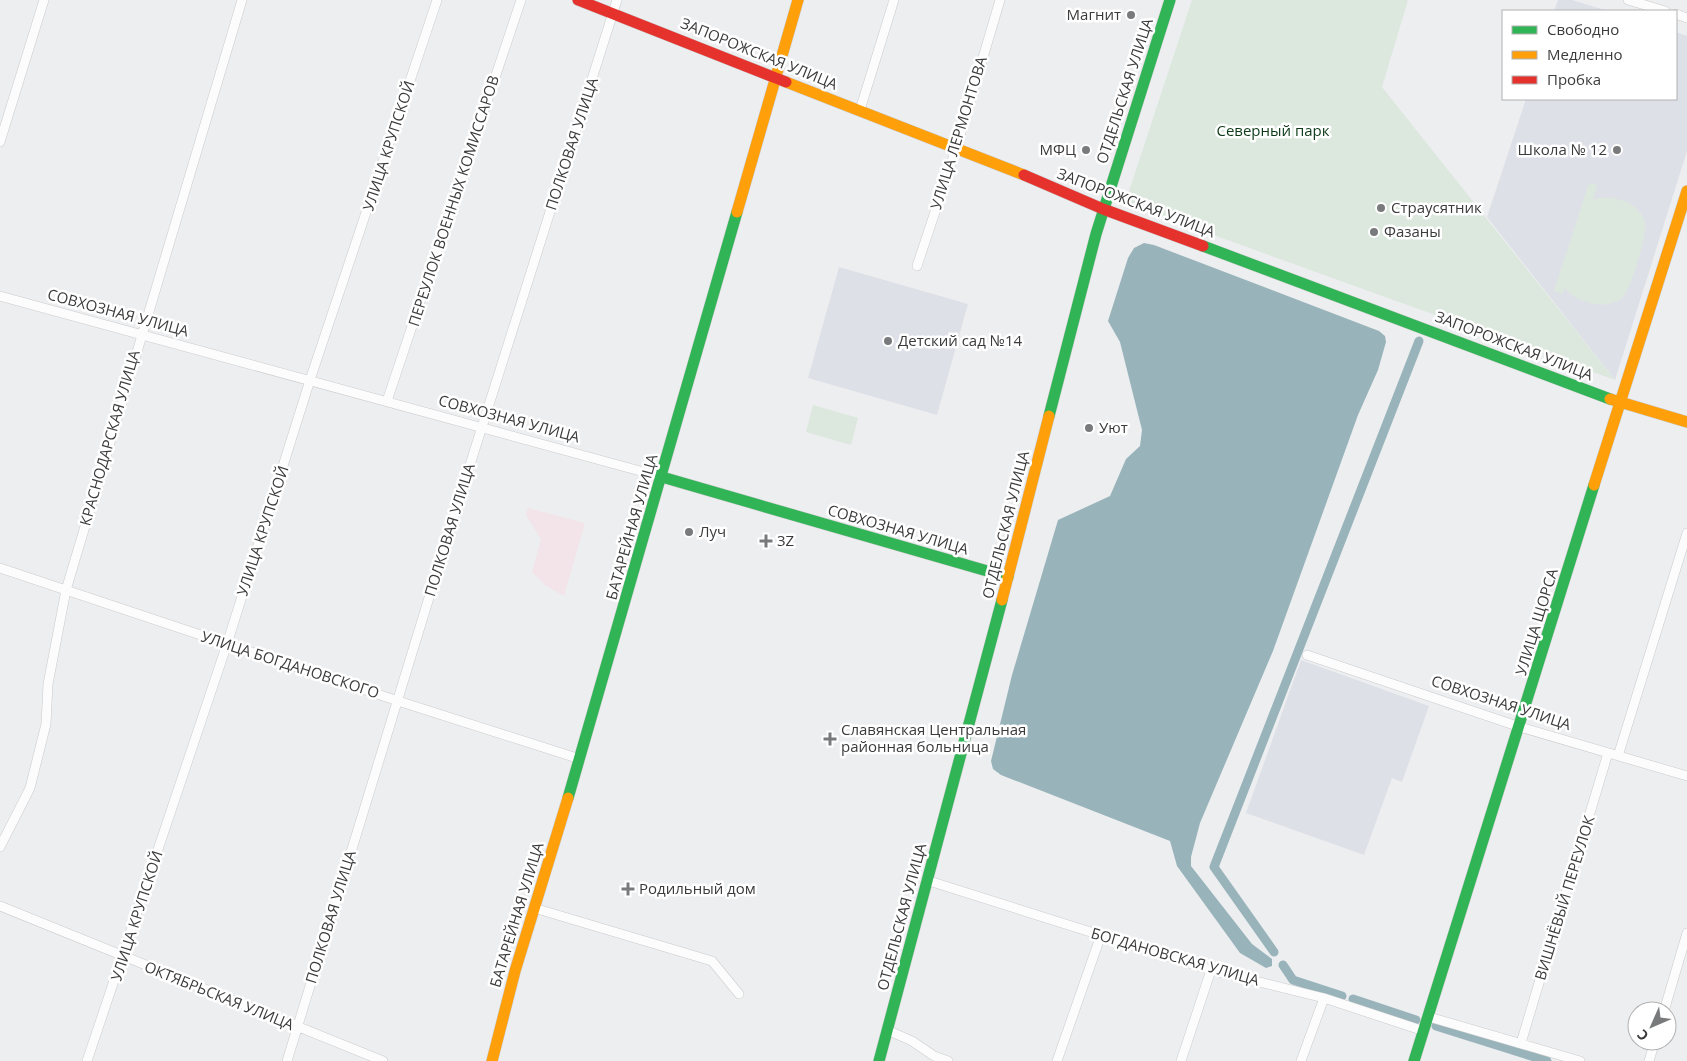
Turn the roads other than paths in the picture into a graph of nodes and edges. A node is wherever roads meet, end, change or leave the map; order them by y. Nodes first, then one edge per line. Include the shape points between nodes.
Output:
1 (44, 0) edge
2 (242, 0) edge
3 (437, 0) edge
4 (521, 0) edge
5 (578, 0) edge
6 (617, 0) edge
7 (798, 0) edge
8 (894, 0) edge
9 (1000, 0) edge
10 (1170, 0) edge
11 (1628, 0) edge
12 (1662, 10) edge
13 (613, 13) junction
14 (776, 76) junction
15 (860, 110) junction
16 (0, 142) edge
17 (956, 149) junction
18 (1687, 190) edge
19 (1103, 208) junction
20 (917, 266) dead end
21 (0, 296) edge
22 (140, 335) junction
23 (310, 380) junction
24 (387, 401) junction
25 (1619, 402) junction
26 (1687, 422) edge
27 (482, 427) junction
28 (662, 477) junction
29 (1687, 533) edge
30 (0, 568) edge
31 (1008, 578) junction
32 (66, 590) junction
33 (227, 644) junction
34 (1307, 655) dead end
35 (398, 701) junction
36 (1520, 727) junction
37 (1608, 753) junction
38 (1618, 756) junction
39 (580, 759) junction
40 (1687, 776) edge
41 (0, 847) edge
42 (926, 880) junction
43 (0, 906) edge
44 (534, 908) junction
45 (1687, 933) edge
46 (1101, 935) junction
47 (123, 957) junction
48 (1211, 970) junction
49 (739, 994) dead end
50 (1324, 998) junction
51 (1667, 1001) edge
52 (1428, 1017) junction
53 (297, 1027) junction
54 (887, 1030) junction
55 (1424, 1031) junction
56 (1521, 1043) junction
57 (87, 1061) edge
58 (288, 1061) edge
59 (383, 1061) edge
60 (492, 1061) edge
61 (879, 1061) edge
62 (948, 1061) edge
63 (1057, 1061) edge
64 (1181, 1061) edge
65 (1301, 1061) edge
66 (1414, 1061) edge
67 (1580, 1061) edge

1 - 16 street
2 - 22 street, КРАСНОДАРСКАЯ УЛИЦА
3 - 23 street, УЛИЦА КРУПСКОЙ
4 - 24 street, ПЕРЕУЛОК ВОЕННЫХ КОМИССАРОВ
5 - 13 street, ЗАПОРОЖСКАЯ УЛИЦА
6 - 13 street, ПОЛКОВАЯ УЛИЦА
7 - 14 street, БАТАРЕЙНАЯ УЛИЦА
8 - 15 street
9 - 17 street, УЛИЦА ЛЕРМОНТОВА
10 - 19 street, ОТДЕЛЬСКАЯ УЛИЦА
11 - 12 street
13 - 14 street, ЗАПОРОЖСКАЯ УЛИЦА
13 - 27 street, ПОЛКОВАЯ УЛИЦА
14 - 15 street, ЗАПОРОЖСКАЯ УЛИЦА
14 - 28 street, БАТАРЕЙНАЯ УЛИЦА
15 - 17 street, ЗАПОРОЖСКАЯ УЛИЦА
17 - 19 street, ЗАПОРОЖСКАЯ УЛИЦА
17 - 20 street, УЛИЦА ЛЕРМОНТОВА
18 - 25 street, УЛИЦА ЩОРСА
19 - 25 street, ЗАПОРОЖСКАЯ УЛИЦА
19 - 31 street, ОТДЕЛЬСКАЯ УЛИЦА
21 - 22 street, СОВХОЗНАЯ УЛИЦА
22 - 23 street, СОВХОЗНАЯ УЛИЦА
22 - 32 street, КРАСНОДАРСКАЯ УЛИЦА
23 - 24 street, СОВХОЗНАЯ УЛИЦА
23 - 33 street, УЛИЦА КРУПСКОЙ
24 - 27 street, СОВХОЗНАЯ УЛИЦА
25 - 26 street, ЗАПОРОЖСКАЯ УЛИЦА
25 - 36 street, УЛИЦА ЩОРСА
27 - 28 street, СОВХОЗНАЯ УЛИЦА
27 - 35 street, ПОЛКОВАЯ УЛИЦА
28 - 31 street, СОВХОЗНАЯ УЛИЦА
28 - 39 street, БАТАРЕЙНАЯ УЛИЦА
29 - 38 street
30 - 32 street, УЛИЦА БОГДАНОВСКОГО
31 - 42 street, ОТДЕЛЬСКАЯ УЛИЦА
32 - 33 street, УЛИЦА БОГДАНОВСКОГО
32 - 41 street, КРАСНОДАРСКАЯ УЛИЦА via 48,684 46,724 30,788
33 - 35 street, УЛИЦА БОГДАНОВСКОГО
33 - 47 street, УЛИЦА КРУПСКОЙ
34 - 36 street, СОВХОЗНАЯ УЛИЦА
35 - 39 street, УЛИЦА БОГДАНОВСКОГО
35 - 53 street, ПОЛКОВАЯ УЛИЦА
36 - 37 street, СОВХОЗНАЯ УЛИЦА
36 - 52 street, УЛИЦА ЩОРСА
37 - 38 street, СОВХОЗНАЯ УЛИЦА
37 - 56 street, ВИШНЁВЫЙ ПЕРЕУЛОК
38 - 40 street, СОВХОЗНАЯ УЛИЦА
39 - 44 street, БАТАРЕЙНАЯ УЛИЦА
42 - 46 street, БОГДАНОВСКАЯ УЛИЦА
42 - 54 street, ОТДЕЛЬСКАЯ УЛИЦА
43 - 47 street, ОКТЯБРЬСКАЯ УЛИЦА
44 - 49 street via 712,961
44 - 60 street, БАТАРЕЙНАЯ УЛИЦА
45 - 51 street
46 - 48 street, БОГДАНОВСКАЯ УЛИЦА
46 - 63 street
47 - 53 street, ОКТЯБРЬСКАЯ УЛИЦА
47 - 57 street, УЛИЦА КРУПСКОЙ
48 - 50 street, БОГДАНОВСКАЯ УЛИЦА
48 - 64 street
50 - 55 street, БОГДАНОВСКАЯ УЛИЦА
50 - 65 street
52 - 55 street, УЛИЦА ЩОРСА
52 - 56 street
53 - 58 street, ПОЛКОВАЯ УЛИЦА
53 - 59 street, ОКТЯБРЬСКАЯ УЛИЦА
54 - 61 street, ОТДЕЛЬСКАЯ УЛИЦА
54 - 62 street
55 - 66 street, УЛИЦА ЩОРСА
56 - 67 street

